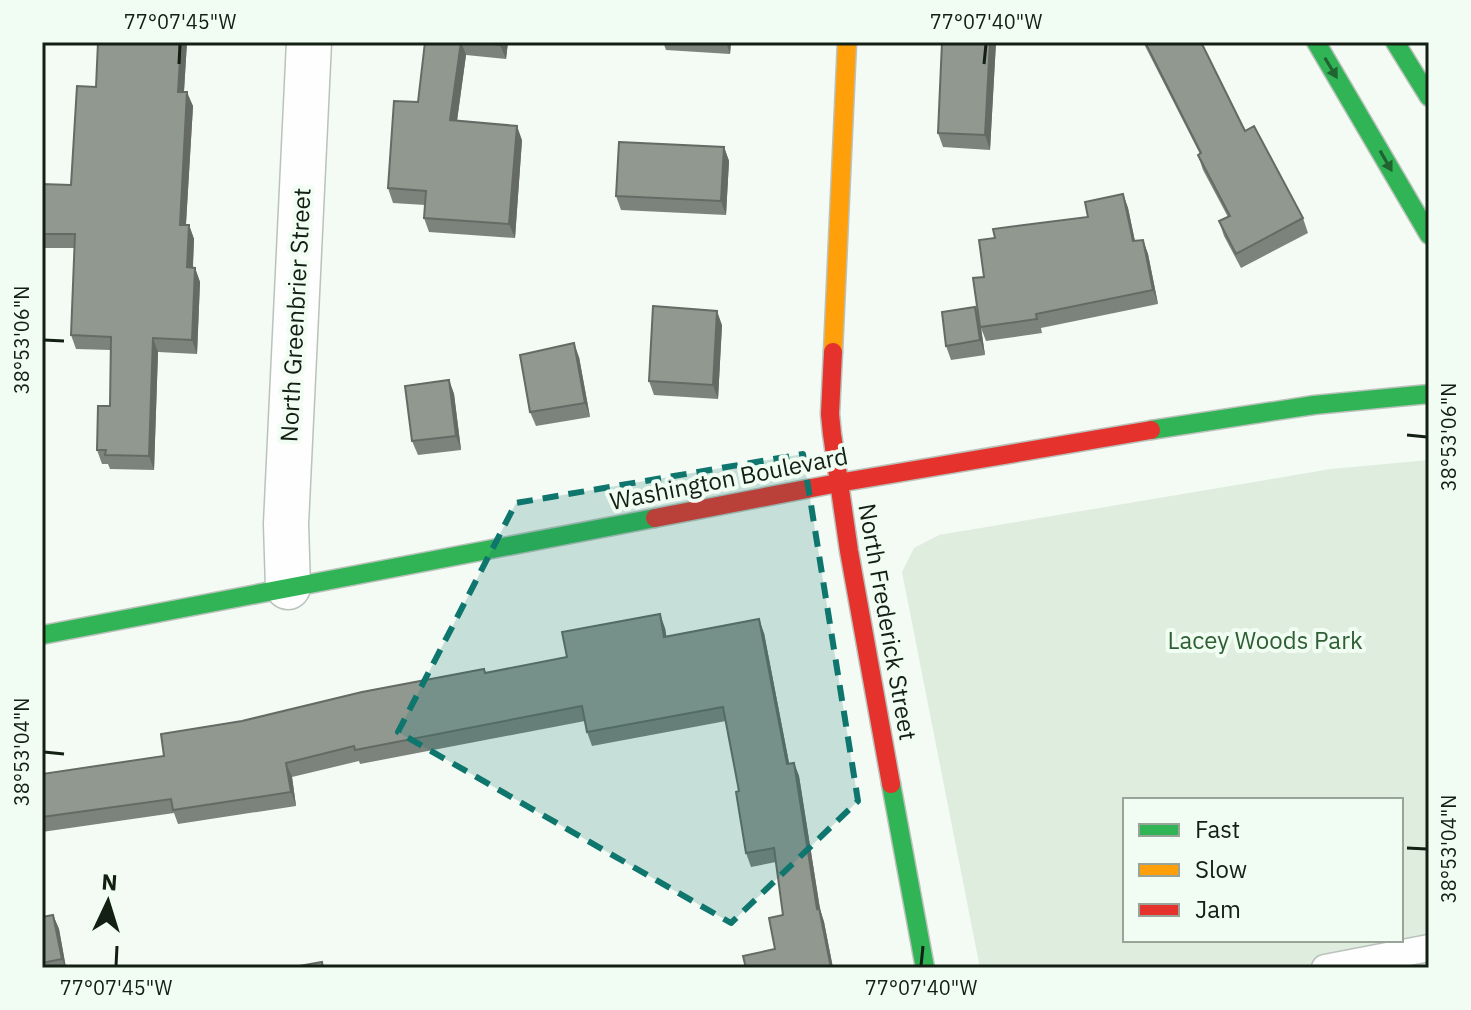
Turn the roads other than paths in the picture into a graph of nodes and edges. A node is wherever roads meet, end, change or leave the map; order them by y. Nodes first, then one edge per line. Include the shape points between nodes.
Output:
1 (309, 42) edge
2 (847, 42) edge
3 (1316, 42) edge
4 (1395, 42) edge
5 (1429, 97) edge
6 (1429, 235) edge
7 (1429, 394) edge
8 (838, 483) junction
9 (288, 587) junction
10 (42, 635) edge
11 (1429, 948) edge
12 (925, 968) edge
13 (1325, 968) edge

1 - 9 street, North Greenbrier Street via 286,524
2 - 8 main road, North Frederick Street via 830,414
3 -> 6 main road
4 - 5 main road
7 - 8 main road, Washington Boulevard via 1299,407
8 - 9 main road, Washington Boulevard
8 - 12 main road, North Frederick Street
9 - 10 main road, Washington Boulevard
11 - 13 lane

